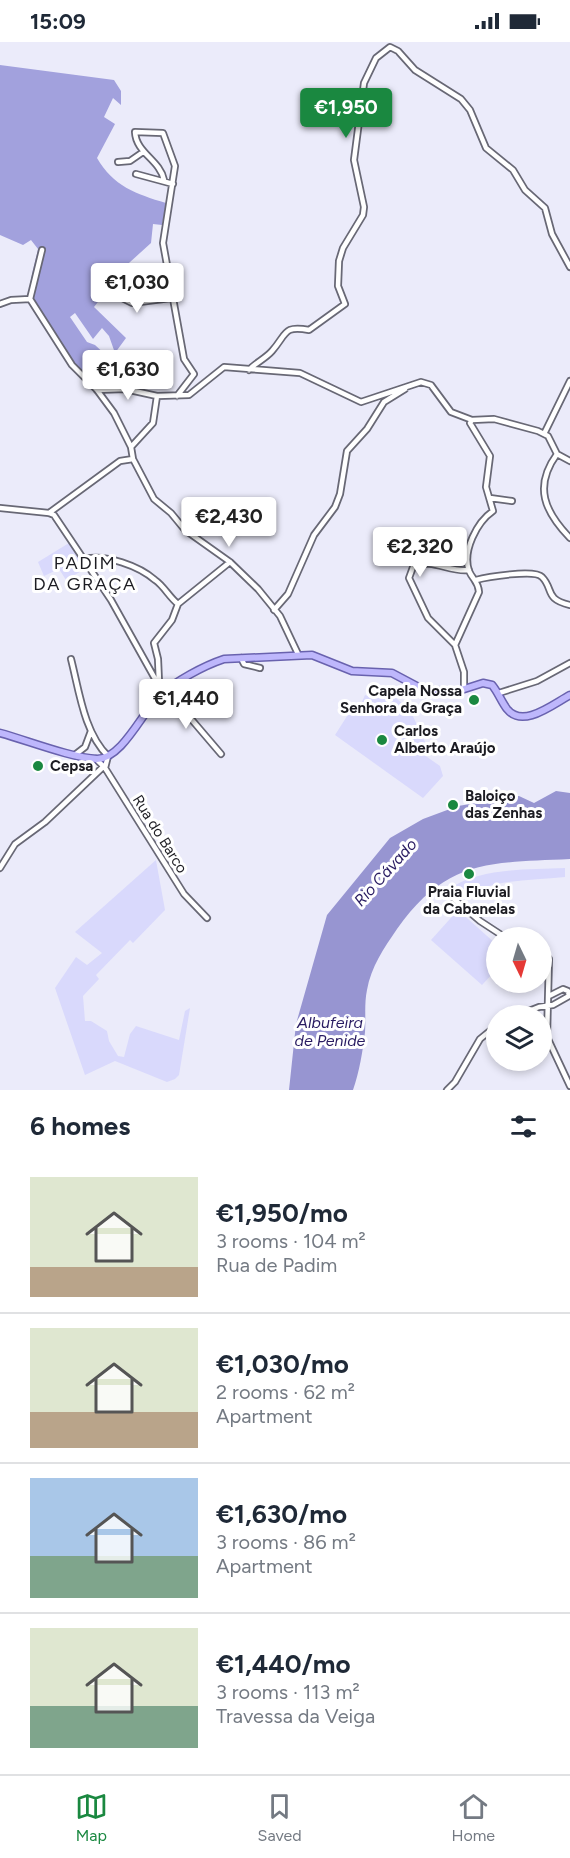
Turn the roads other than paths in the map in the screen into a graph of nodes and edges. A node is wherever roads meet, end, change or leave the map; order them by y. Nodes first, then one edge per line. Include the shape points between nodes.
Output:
1 (143, 152) junction
2 (117, 162) dead end
3 (136, 174) dead end
4 (164, 180) junction
5 (173, 184) junction
6 (42, 250) dead end
7 (570, 267) edge
8 (112, 292) dead end
9 (171, 298) junction
10 (30, 299) junction
11 (0, 304) edge
12 (249, 370) junction
13 (570, 381) edge
14 (410, 386) junction
15 (97, 390) junction
16 (157, 396) junction
17 (177, 396) junction
18 (471, 420) junction
19 (544, 434) junction
20 (130, 447) junction
21 (557, 454) junction
22 (133, 459) junction
23 (570, 461) edge
24 (490, 498) junction
25 (512, 501) dead end
26 (0, 508) edge
27 (49, 513) junction
28 (570, 538) edge
29 (85, 559) junction
30 (230, 562) junction
31 (469, 570) junction
32 (476, 580) junction
33 (178, 604) junction
34 (570, 605) edge
35 (274, 610) junction
36 (455, 645) junction
37 (298, 654) junction
38 (241, 658) junction
39 (70, 659) dead end
40 (570, 663) edge
41 (260, 668) dead end
42 (158, 684) junction
43 (464, 689) junction
44 (163, 693) junction
45 (499, 693) junction
46 (570, 695) edge
47 (157, 699) junction
48 (91, 731) junction
49 (0, 733) edge
50 (85, 747) junction
51 (100, 749) junction
52 (76, 754) junction
53 (221, 754) dead end
54 (108, 756) junction
55 (96, 759) junction
56 (104, 767) junction
57 (0, 868) edge
58 (447, 892) dead end
59 (208, 916) dead end
60 (489, 927) edge
61 (549, 996) joint
62 (547, 1005) edge
63 (552, 1005) edge
64 (486, 1034) edge
65 (552, 1052) edge
66 (570, 1086) edge
67 (447, 1090) edge

1 - 2 street via 130,161
1 - 4 street via 158,164
1 - 5 street via 135,132 163,133 174,158
3 - 4 street
4 - 5 street
5 - 9 street via 163,243
6 - 10 street
7 - 12 street via 552,234 545,208 525,190 513,170 486,148 470,110 390,47 376,58 364,83 354,160 364,207 339,261 338,286 345,304 309,330 294,327 285,332 272,351
8 - 9 street via 132,303
9 - 17 street via 184,359 194,375
10 - 11 street
10 - 15 street via 72,365
12 - 14 street via 300,373 361,402
12 - 17 street via 224,367 189,395
13 - 19 street
14 - 18 street via 427,383 451,412
14 - 35 street via 384,402 348,451 335,507 314,535 288,594
15 - 16 street via 125,389
15 - 20 street via 114,413
16 - 17 street
16 - 20 street via 153,423
18 - 19 street via 507,421
18 - 24 street via 476,436 490,456 486,487
19 - 21 street
20 - 22 street
21 - 23 street
21 - 28 street via 544,487 547,510
22 - 27 street via 120,461
22 - 30 street via 157,503 185,530
24 - 25 street
24 - 31 street via 493,511 474,529
26 - 27 street
27 - 29 street
29 - 33 street via 115,561 150,576
29 - 42 street
30 - 33 street
30 - 35 street
31 - 32 street
31 - 36 street via 418,564 409,578 428,618
32 - 34 street via 533,573 542,577 554,598
32 - 36 street via 479,592
33 - 42 street via 172,620 154,643
35 - 37 street
36 - 43 street via 464,672
37 - 38 main road
37 - 43 main road via 312,655 352,671 392,673 424,690
38 - 41 street via 244,664
38 - 44 main road via 213,662
39 - 48 street
40 - 45 street via 537,681
42 - 44 street
43 - 45 main road via 492,684
44 - 47 main road
45 - 46 main road via 514,716 523,717
47 - 53 street via 186,713
47 - 54 main road
48 - 50 street
48 - 51 street
49 - 52 main road
50 - 51 street
50 - 52 street
51 - 54 street
52 - 55 main road
54 - 55 main road
54 - 56 street
55 - 56 street, Rua do Barco
56 - 57 street via 15,844
56 - 59 street, Rua do Barco via 184,894
58 - 60 street
61 - 62 street
61 - 63 street via 563,989 568,991 567,999
64 - 67 street
65 - 66 street

